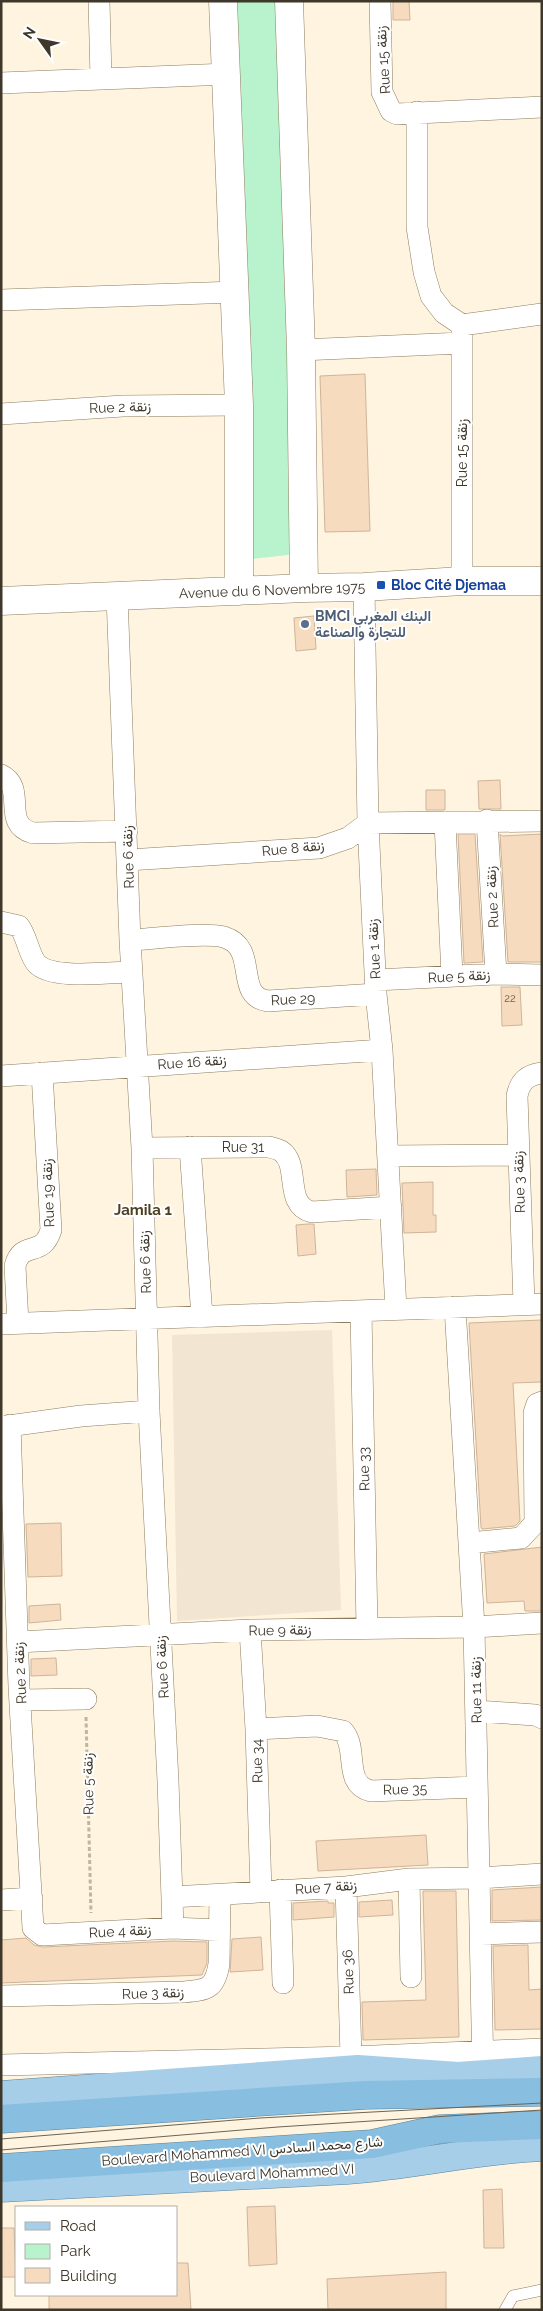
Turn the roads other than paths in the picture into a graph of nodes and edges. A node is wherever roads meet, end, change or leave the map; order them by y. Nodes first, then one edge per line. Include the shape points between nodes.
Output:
1 (99, 1) edge
2 (223, 1) edge
3 (289, 1) edge
4 (380, 1) edge
5 (228, 74) junction
6 (101, 78) junction
7 (1, 84) edge
8 (542, 107) edge
9 (407, 113) junction
10 (236, 292) junction
11 (1, 300) edge
12 (542, 314) edge
13 (462, 334) junction
14 (301, 350) junction
15 (239, 405) junction
16 (1, 414) edge
17 (542, 580) edge
18 (462, 581) junction
19 (364, 587) junction
20 (304, 588) junction
21 (238, 591) junction
22 (117, 596) junction
23 (1, 601) edge
24 (1, 775) edge
25 (488, 820) junction
26 (542, 821) edge
27 (445, 822) junction
28 (368, 823) junction
29 (127, 831) junction
30 (128, 860) junction
31 (1, 922) edge
32 (130, 940) junction
33 (132, 972) junction
34 (496, 974) junction
35 (542, 975) edge
36 (452, 976) junction
37 (376, 987) junction
38 (382, 1050) junction
39 (138, 1066) junction
40 (42, 1073) junction
41 (540, 1073) edge
42 (1, 1076) edge
43 (190, 1147) junction
44 (142, 1148) junction
45 (518, 1155) junction
46 (388, 1156) junction
47 (391, 1207) junction
48 (533, 1304) edge
49 (455, 1307) junction
50 (396, 1309) junction
51 (361, 1311) junction
52 (202, 1317) junction
53 (147, 1319) junction
54 (10, 1324) edge
55 (542, 1402) edge
56 (149, 1411) junction
57 (5, 1426) edge
58 (469, 1543) junction
59 (8, 1578) edge
60 (542, 1623) edge
61 (367, 1628) junction
62 (474, 1628) junction
63 (250, 1630) junction
64 (161, 1634) junction
65 (18, 1642) junction
66 (14, 1692) edge
67 (86, 1699) road end
68 (477, 1711) junction
69 (542, 1718) edge
70 (256, 1728) junction
71 (477, 1787) junction
72 (542, 1874) edge
73 (480, 1878) junction
74 (409, 1879) junction
75 (346, 1887) junction
76 (270, 1891) junction
77 (220, 1895) junction
78 (172, 1897) junction
79 (32, 1898) junction
80 (1, 1900) edge
81 (32, 1920) joint
82 (173, 1928) junction
83 (219, 1930) junction
84 (542, 1932) edge
85 (481, 1934) junction
86 (411, 1977) dead end
87 (283, 1983) dead end
88 (1, 1996) edge
89 (542, 2049) edge
90 (351, 2057) junction
91 (484, 2063) junction
92 (1, 2065) edge
93 (542, 2070) edge
94 (542, 2092) edge
95 (1, 2095) edge
96 (1, 2119) edge
97 (542, 2125) edge
98 (542, 2147) edge
99 (1, 2168) edge
100 (1, 2188) edge
101 (542, 2290) edge
102 (505, 2310) edge

1 - 6 street
2 - 5 street
3 - 14 street
4 - 9 street, Rue 15 زنقة via 382,92 392,111
5 - 6 street
5 - 10 street
6 - 7 street
8 - 9 street
9 - 13 street via 417,227 431,296
10 - 11 street
10 - 15 street
12 - 13 street
13 - 14 street
13 - 18 street, Rue 15 زنقة
14 - 20 street
15 - 16 street, Rue 2 زنقة via 123,406
15 - 21 street
17 - 18 street, Avenue du 6 Novembre 1975
18 - 19 street, Avenue du 6 Novembre 1975
19 - 20 street, Avenue du 6 Novembre 1975
19 - 28 street, Rue 1 زنقة
20 - 21 street, Avenue du 6 Novembre 1975
21 - 22 street, Avenue du 6 Novembre 1975
22 - 23 street, Avenue du 6 Novembre 1975
22 - 29 street, Rue 6 زنقة
24 - 29 street via 13,787 17,823 22,830 33,833
25 - 26 street
25 - 27 street
25 - 34 street, Rue 2 زنقة
27 - 28 street
27 - 36 street
28 - 30 street, Rue 8 زنقة via 348,838 319,848
28 - 37 street, Rue 1 زنقة
29 - 30 street, Rue 6 زنقة
30 - 32 street, Rue 6 زنقة
31 - 33 street via 18,926 25,934 36,963 46,969 58,973
32 - 33 street, Rue 6 زنقة
32 - 37 street, Rue 29 via 224,937 243,952 251,992 258,999 268,1001
33 - 39 street, Rue 6 زنقة
34 - 35 street, Rue 5 زنقة
34 - 36 street, Rue 5 زنقة
36 - 37 street, Rue 5 زنقة
37 - 38 street, Rue 1 زنقة
38 - 39 street, Rue 16 زنقة
38 - 46 street, Rue 1 زنقة
39 - 40 street, Rue 16 زنقة
39 - 44 street, Rue 6 زنقة
40 - 42 street, Rue 16 زنقة
40 - 54 street, Rue 19 زنقة via 51,1230 41,1247 22,1251 17,1258
41 - 45 street, Rue 3 زنقة via 528,1075 518,1088
43 - 44 street, Rue 31
43 - 47 street, Rue 31 via 270,1147 281,1151 287,1158 297,1202 304,1210
43 - 52 street
44 - 53 street, Rue 6 زنقة
45 - 46 street
45 - 48 street, Rue 3 زنقة
46 - 47 street, Rue 1 زنقة
47 - 50 street, Rue 1 زنقة
48 - 49 street
49 - 50 street
49 - 58 street, Rue 11 زنقة
50 - 51 street
51 - 52 street
51 - 61 street, Rue 33
52 - 53 street
53 - 54 street
53 - 56 street, Rue 6 زنقة
55 - 58 street via 536,1404 534,1413 535,1523 521,1538
56 - 57 street
56 - 64 street, Rue 6 زنقة
57 - 59 street, Rue 2 زنقة
58 - 62 street, Rue 11 زنقة
59 - 65 street, Rue 2 زنقة
60 - 62 street, Rue 9 زنقة
61 - 62 street, Rue 9 زنقة
61 - 63 street, Rue 9 زنقة
62 - 68 street, Rue 11 زنقة
63 - 64 street, Rue 9 زنقة
63 - 70 street, Rue 34
64 - 65 street, Rue 9 زنقة
64 - 78 street, Rue 6 زنقة
65 - 66 street, Rue 2 زنقة
66 - 67 street
66 - 79 street, Rue 2 زنقة
68 - 69 street
68 - 71 street, Rue 11 زنقة
70 - 71 street, Rue 35 via 317,1726 342,1731 348,1738 355,1780 371,1791
70 - 76 street, Rue 34
71 - 73 street, Rue 11 زنقة
72 - 73 street, Rue 7 زنقة
73 - 74 street, Rue 7 زنقة
73 - 85 street, Rue 11 زنقة
74 - 75 street, Rue 7 زنقة
74 - 86 street
75 - 76 street, Rue 7 زنقة
75 - 90 street, Rue 36
76 - 77 street, Rue 7 زنقة
76 - 87 street, Rue 34
77 - 78 street, Rue 7 زنقة
77 - 83 street, Rue 3 زنقة
78 - 82 street, Rue 6 زنقة
79 - 80 street
79 - 81 street, Rue 2 زنقة
81 - 82 street, Rue 4 زنقة via 34,1931 42,1935
82 - 83 street, Rue 4 زنقة
83 - 88 street, Rue 3 زنقة via 217,1975 210,1986 202,1990
84 - 85 street
85 - 91 street, Rue 11 زنقة
89 - 91 street
90 - 91 street
90 - 92 street
91 - 93 main road
91 - 95 main road via 438,2075 358,2069
94 - 96 highway via 365,2096
97 - 99 highway, Boulevard Mohammed VI شارع محمد السادس via 440,2129 372,2144
98 - 100 main road, Boulevard Mohammed VI via 483,2151 348,2170
101 - 102 lane via 513,2296

